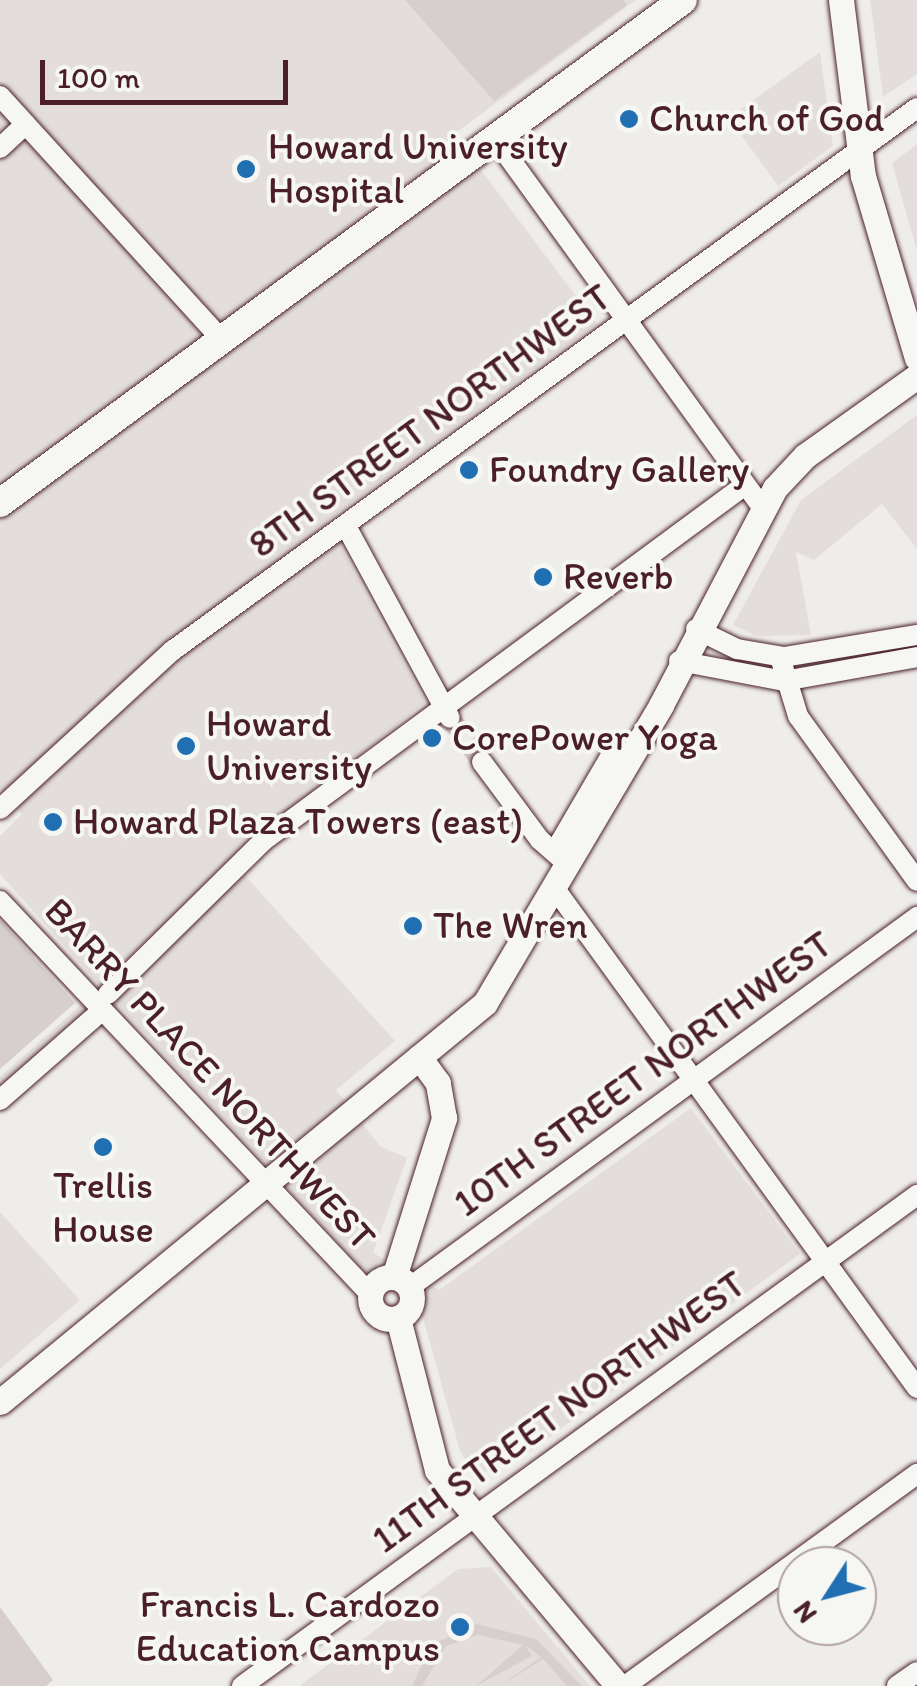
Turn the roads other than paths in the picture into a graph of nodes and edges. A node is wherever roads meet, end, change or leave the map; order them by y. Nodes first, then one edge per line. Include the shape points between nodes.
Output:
1 (683, 0) edge
2 (841, 0) edge
3 (0, 96) edge
4 (917, 108) edge
5 (26, 124) junction
6 (494, 138) junction
7 (0, 148) edge
8 (859, 150) junction
9 (627, 321) junction
10 (220, 338) junction
11 (917, 358) edge
12 (917, 376) edge
13 (745, 485) junction
14 (0, 502) edge
15 (763, 510) junction
16 (346, 526) junction
17 (696, 629) junction
18 (917, 635) edge
19 (780, 656) junction
20 (917, 657) edge
21 (679, 661) junction
22 (784, 681) junction
23 (446, 712) junction
24 (482, 762) tunnel mouth
25 (0, 810) edge
26 (566, 862) junction
27 (917, 881) edge
28 (553, 886) junction
29 (0, 900) edge
30 (917, 917) edge
31 (104, 1003) junction
32 (419, 1057) junction
33 (694, 1080) junction
34 (0, 1100) edge
35 (267, 1183) junction
36 (917, 1196) edge
37 (825, 1262) junction
38 (402, 1282) junction
39 (370, 1294) junction
40 (398, 1318) junction
41 (917, 1388) edge
42 (0, 1402) edge
43 (917, 1474) edge
44 (475, 1517) junction
45 (917, 1672) edge
46 (242, 1686) edge
47 (622, 1686) edge
48 (898, 1686) edge

1 - 6 highway
2 - 8 main road
3 - 5 street
4 - 8 street, 8TH STREET NORTHWEST
5 - 7 street
5 - 10 street
6 - 9 street
6 - 10 highway
8 - 9 street, 8TH STREET NORTHWEST
8 - 11 main road
9 - 13 street
9 - 16 street, 8TH STREET NORTHWEST
10 - 14 highway
12 - 15 main road via 798,462
13 - 15 street
13 - 23 street
15 - 17 main road
16 - 23 street
16 - 25 street, 8TH STREET NORTHWEST via 172,651
17 - 19 street via 738,649
17 - 21 main road
18 - 19 street
19 - 22 street
20 - 22 street
21 - 22 street
21 - 26 main road via 648,697 562,840
22 - 27 street via 798,716
23 - 31 street via 262,840
24 - 26 street via 540,840
26 - 28 main road
28 - 32 main road via 491,996
28 - 33 street
29 - 31 street, BARRY PLACE NORTHWEST
30 - 33 street, 10TH STREET NORTHWEST
31 - 34 street
31 - 35 street, BARRY PLACE NORTHWEST
32 - 35 main road
32 - 38 main road via 438,1083 444,1118
33 - 37 street
33 - 38 street, 10TH STREET NORTHWEST
35 - 39 street, BARRY PLACE NORTHWEST
35 - 42 main road
36 - 37 street, 11TH STREET NORTHWEST
37 - 41 street
37 - 44 street, 11TH STREET NORTHWEST
38 - 39 main road via 376,1283
38 - 40 main road via 412,1306
39 - 40 main road via 380,1316
40 - 44 main road via 434,1465
43 - 47 street
44 - 46 street, 11TH STREET NORTHWEST
44 - 47 main road
45 - 48 street

